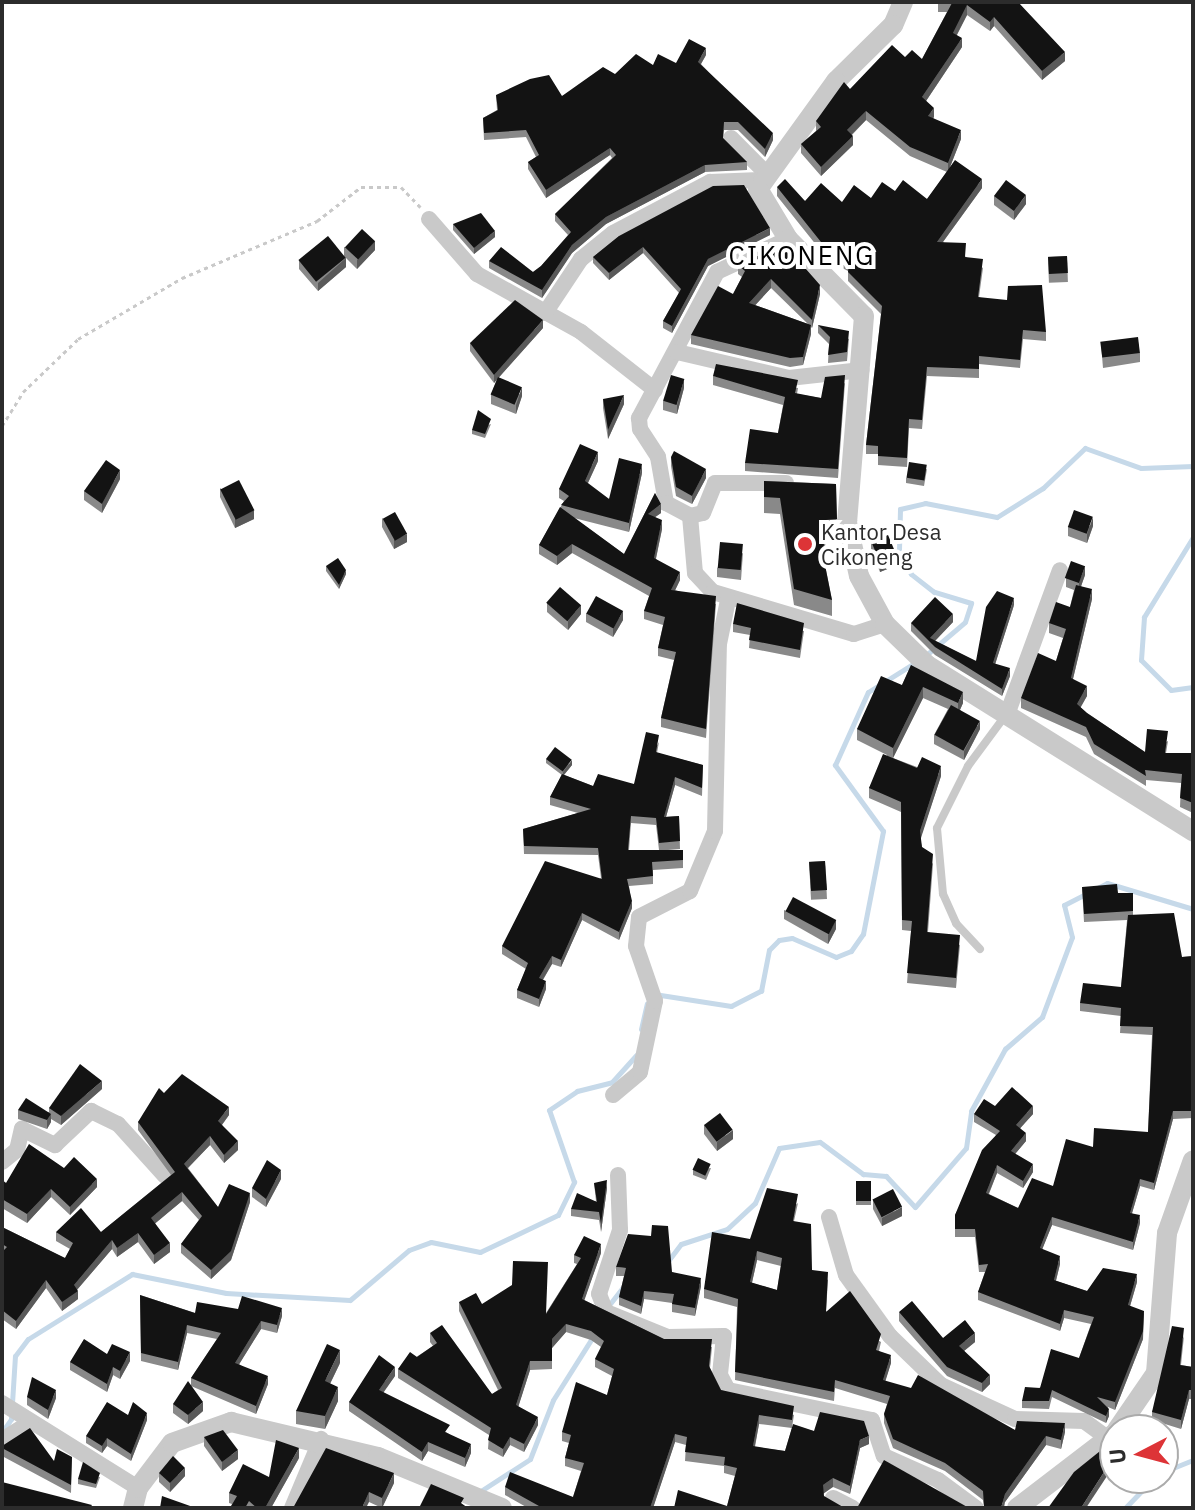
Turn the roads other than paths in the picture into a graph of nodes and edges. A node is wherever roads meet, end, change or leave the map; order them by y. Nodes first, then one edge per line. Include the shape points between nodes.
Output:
1 (903, 2) edge
2 (731, 138) dead end
3 (762, 176) junction
4 (429, 219) road end
5 (788, 239) junction
6 (545, 313) junction
7 (677, 352) junction
8 (862, 370) junction
9 (655, 390) junction
10 (807, 485) edge
11 (690, 516) junction
12 (1060, 570) dead end
13 (728, 600) junction
14 (885, 624) junction
15 (1008, 712) junction
16 (1193, 831) edge
17 (980, 949) dead end
18 (613, 1095) dead end
19 (1193, 1160) edge
20 (2, 1162) edge
21 (618, 1175) dead end
22 (165, 1176) edge
23 (829, 1217) dead end
24 (2, 1403) edge
25 (1127, 1414) edge
26 (31, 1422) junction
27 (1099, 1429) edge
28 (321, 1439) junction
29 (2, 1440) edge
30 (1099, 1446) edge
31 (138, 1488) junction
32 (833, 1498) edge
33 (133, 1508) edge
34 (292, 1508) edge
35 (502, 1508) edge
36 (853, 1508) edge
37 (976, 1508) edge
38 (1017, 1508) edge

1 - 3 street via 893,25 818,105 794,146
2 - 3 street
3 - 5 street via 764,209
3 - 6 street via 710,182 645,213 581,259
4 - 6 street via 477,274
5 - 7 street via 717,272
5 - 8 street via 860,308 867,327
6 - 9 street
7 - 8 street via 789,378
7 - 9 street
8 - 14 street via 841,488 851,551
9 - 11 street via 640,429 658,457 666,503
10 - 11 street via 715,483 703,513
11 - 13 street via 695,573
12 - 15 street
13 - 14 street via 854,634
13 - 18 street via 719,644 715,831 690,891 639,917 636,946 655,1001 640,1072
14 - 15 street via 927,665
15 - 16 street via 1101,779
15 - 17 lane via 968,766 937,828 943,894 956,923
19 - 25 street via 1167,1233 1156,1373
20 - 22 street via 17,1150 22,1129 55,1145 91,1111 118,1124
21 - 37 street via 620,1230 599,1294 606,1312 668,1337 724,1336 720,1375 728,1390 872,1420 884,1456 938,1480
23 - 27 street via 846,1275 890,1336 941,1385 1015,1419 1084,1421
24 - 26 street
26 - 29 street
26 - 31 street
28 - 31 street via 218,1423 172,1443
28 - 34 street
28 - 35 street
30 - 38 street
31 - 33 street
32 - 36 street

